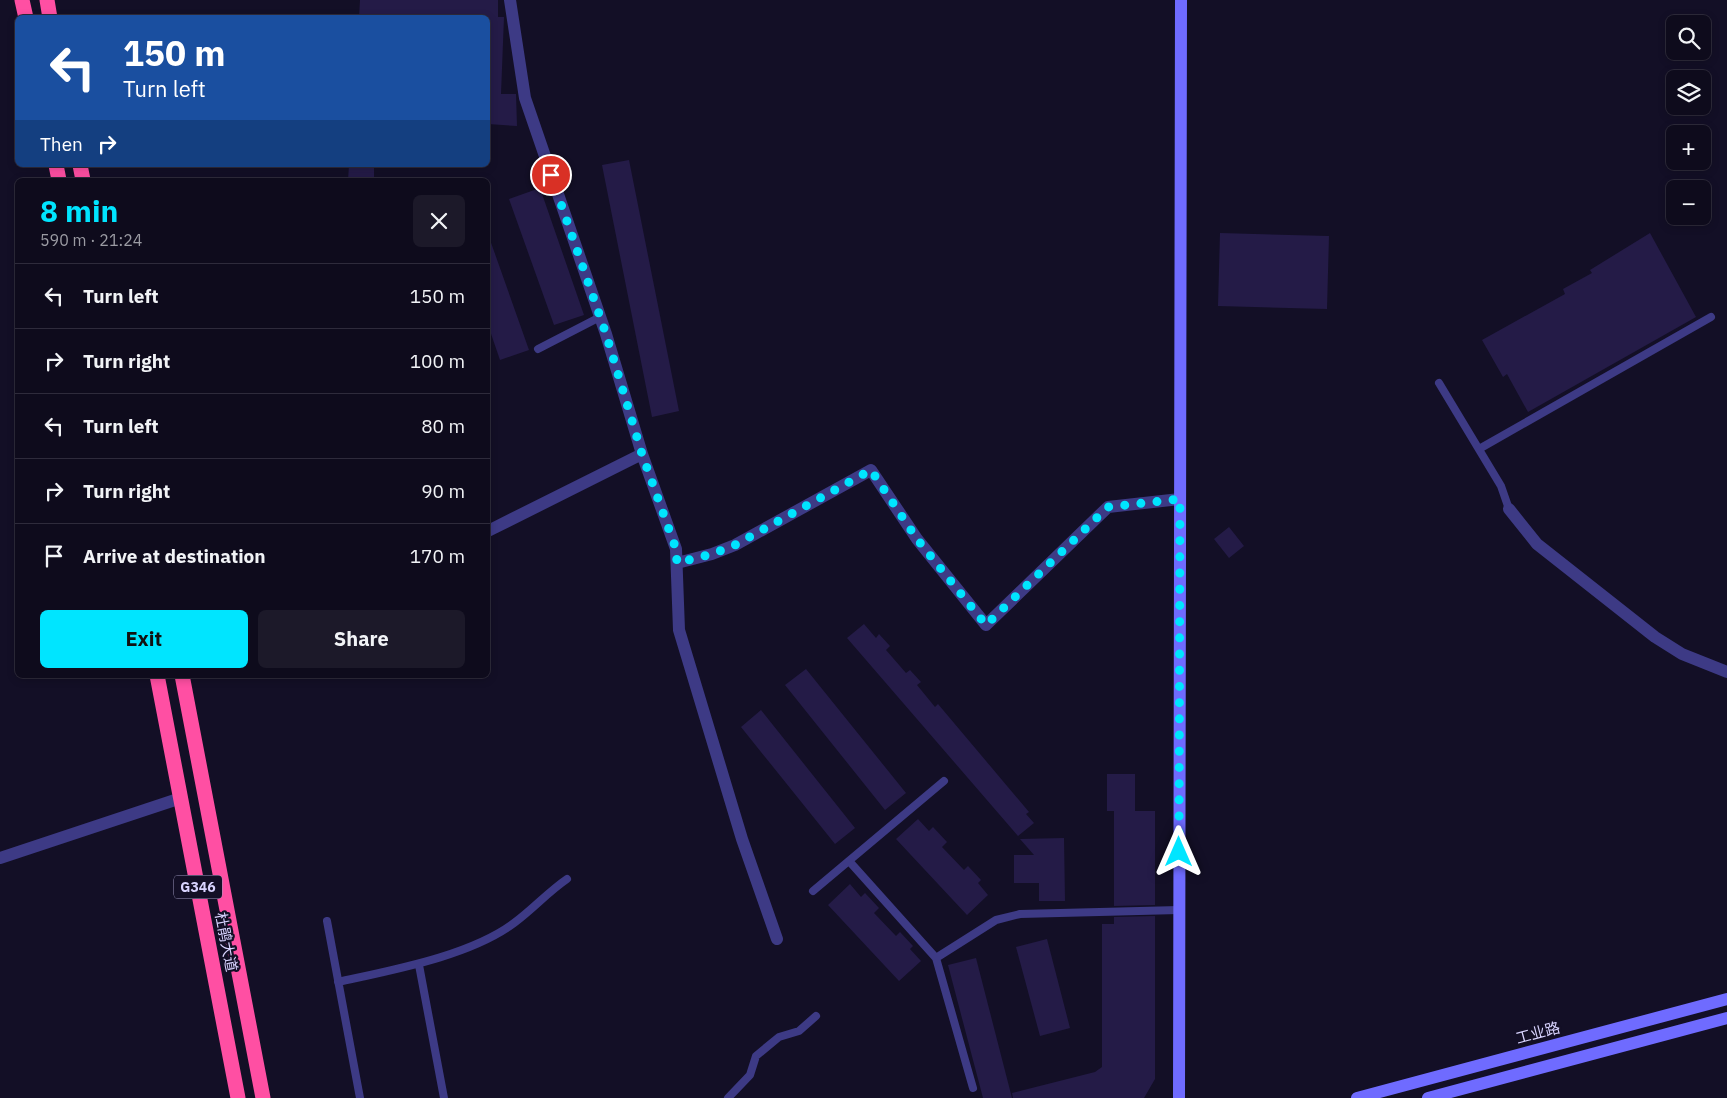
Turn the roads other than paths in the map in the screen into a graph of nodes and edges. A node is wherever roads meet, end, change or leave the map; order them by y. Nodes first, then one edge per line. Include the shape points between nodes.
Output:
1 (22, 0) edge
2 (47, 0) edge
3 (510, 0) edge
4 (1181, 0) edge
5 (25, 15) edge
6 (50, 15) edge
7 (1711, 317) dead end
8 (600, 318) junction
9 (538, 350) dead end
10 (1439, 383) dead end
11 (1479, 449) junction
12 (642, 454) junction
13 (1180, 499) junction
14 (1509, 509) joint
15 (490, 531) edge
16 (677, 563) junction
17 (1727, 672) edge
18 (158, 678) edge
19 (183, 678) edge
20 (944, 781) dead end
21 (180, 798) junction
22 (0, 858) edge
23 (849, 861) junction
24 (566, 879) dead end
25 (813, 891) dead end
26 (1179, 910) junction
27 (327, 921) dead end
28 (777, 939) dead end
29 (936, 958) junction
30 (419, 964) junction
31 (338, 982) junction
32 (1727, 1000) edge
33 (816, 1016) dead end
34 (1727, 1018) edge
35 (973, 1088) dead end
36 (238, 1098) edge
37 (263, 1098) edge
38 (360, 1098) edge
39 (444, 1098) edge
40 (728, 1098) edge
41 (1179, 1098) edge
42 (1357, 1098) edge
43 (1428, 1098) edge

1 - 5 highway
2 - 6 highway
3 - 8 street via 525,98
4 - 13 street
7 - 11 lane
8 - 9 lane
8 - 12 street
10 - 11 lane
11 - 14 lane via 1501,486
12 - 15 street
12 - 16 street via 676,549
13 - 16 street via 1108,507 986,625 917,539 871,470 735,545
13 - 26 street
14 - 17 street via 1536,544 1655,638 1682,654
16 - 28 street via 679,630 742,839
18 - 21 highway, 杜鹃大道 / G346
19 - 37 highway, 杜鹃大道 / G346
20 - 23 lane
21 - 22 street
21 - 36 highway, 杜鹃大道 / G346
23 - 25 lane
23 - 29 lane
24 - 30 lane via 515,923 496,934
26 - 29 lane via 1020,914 996,920
26 - 41 street
27 - 31 lane
29 - 35 lane
30 - 31 lane
30 - 39 lane
31 - 38 lane
32 - 42 street, 工业路
33 - 40 lane via 799,1032 779,1037 756,1056 750,1075
34 - 43 street

